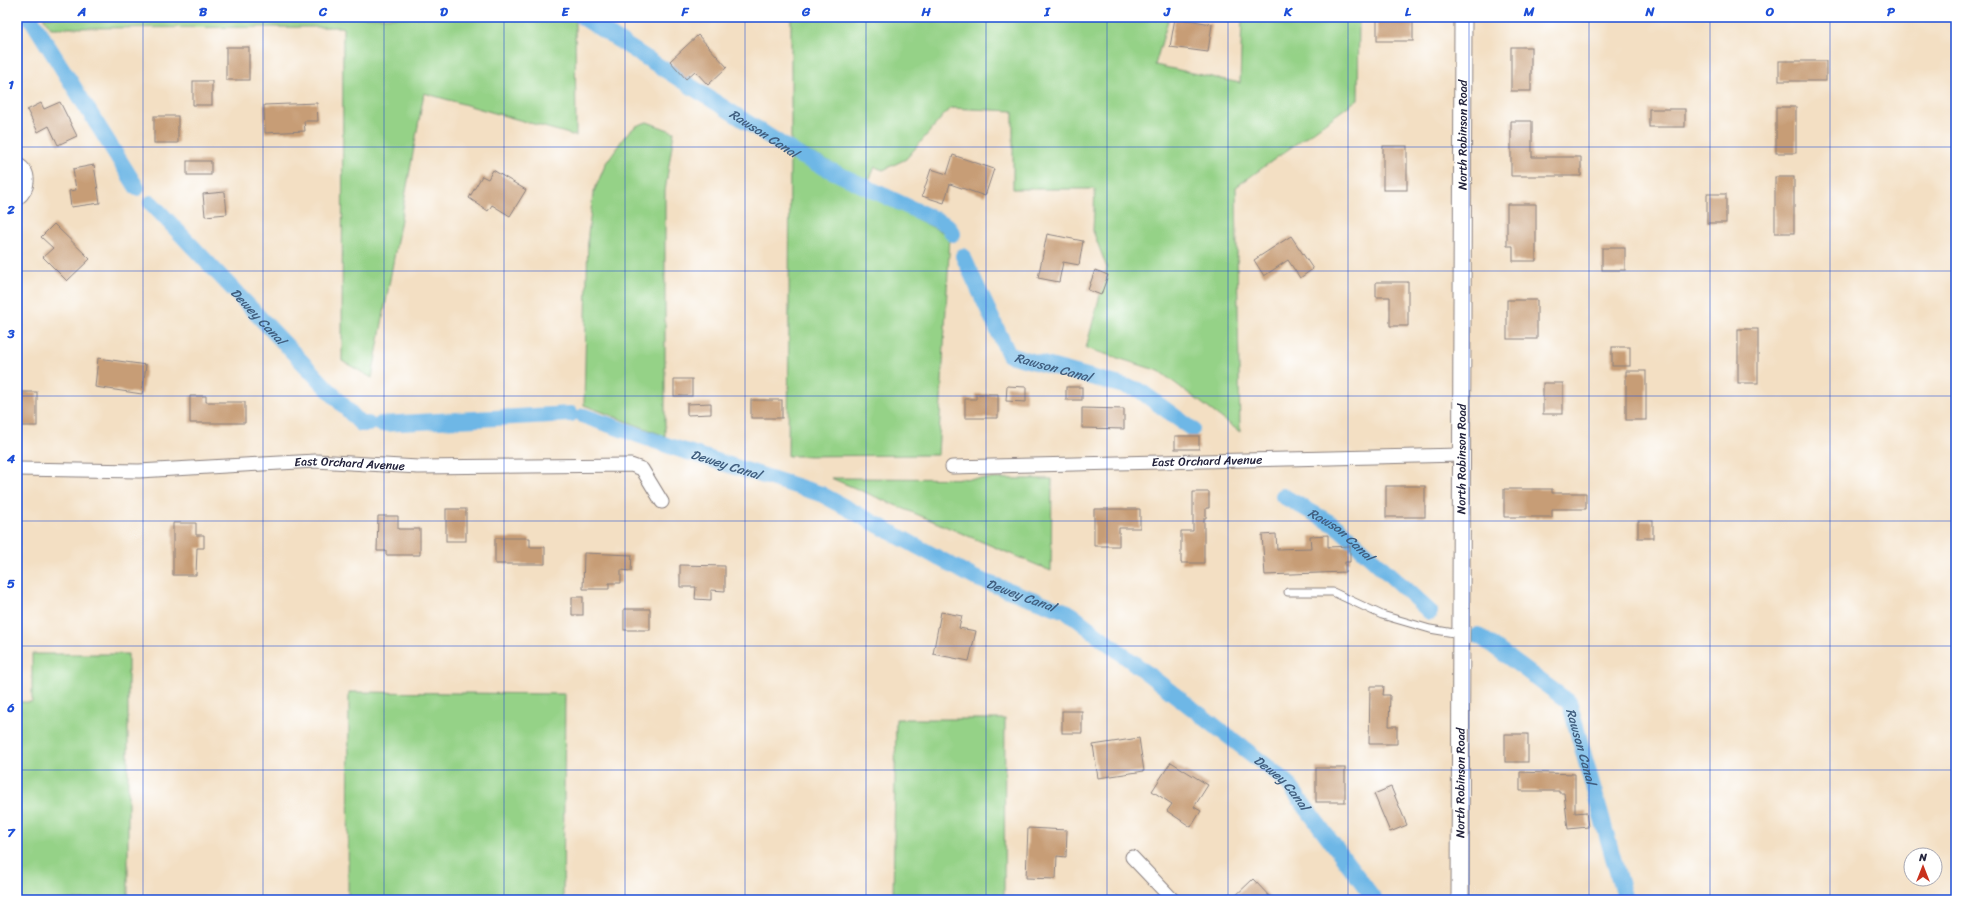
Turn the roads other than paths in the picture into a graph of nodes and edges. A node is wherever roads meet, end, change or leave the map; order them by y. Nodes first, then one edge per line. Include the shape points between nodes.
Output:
1 (1463, 17) edge
2 (17, 164) edge
3 (17, 199) edge
4 (1461, 456) junction
5 (952, 467) dead end
6 (17, 469) edge
7 (662, 502) dead end
8 (1288, 592) dead end
9 (1460, 634) junction
10 (1132, 857) dead end
11 (1173, 900) edge
12 (1460, 900) edge

1 - 4 street, North Robinson Road
2 - 3 street via 24,170 28,183
4 - 5 street, East Orchard Avenue
4 - 9 street, North Robinson Road
6 - 7 street, East Orchard Avenue via 139,471 316,461 418,467 631,465 642,469
8 - 9 lane via 1333,592 1382,615 1430,629
9 - 12 street, North Robinson Road
10 - 11 street

